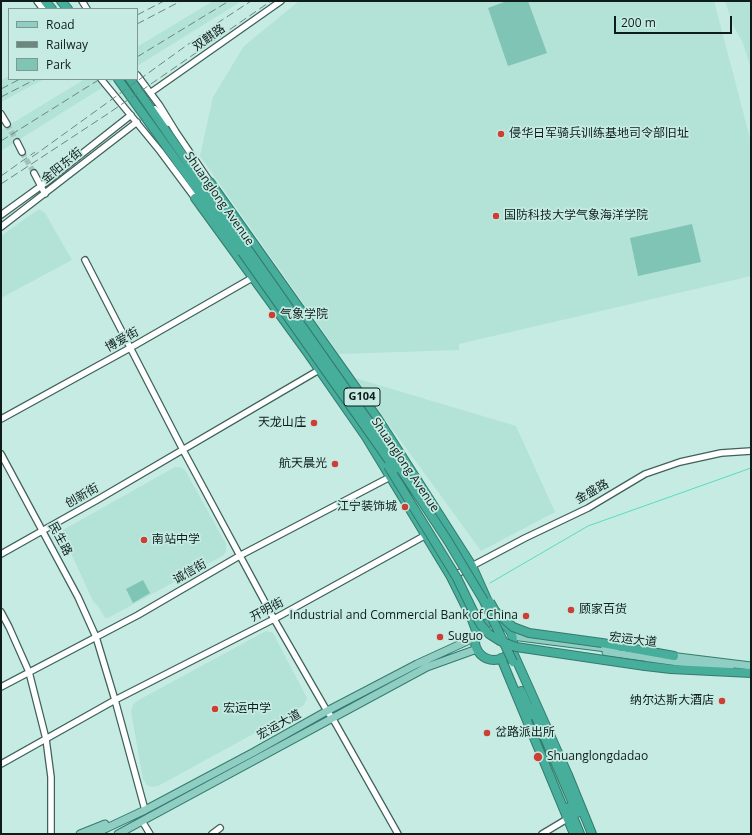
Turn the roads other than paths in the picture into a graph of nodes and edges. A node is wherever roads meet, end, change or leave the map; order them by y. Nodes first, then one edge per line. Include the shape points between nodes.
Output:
1 (281, 1) edge
2 (138, 77) edge
3 (102, 80) edge
4 (119, 80) edge
5 (131, 80) edge
6 (139, 92) junction
7 (150, 93) junction
8 (1, 114) edge
9 (131, 115) junction
10 (137, 122) junction
11 (7, 124) tunnel mouth
12 (176, 132) junction
13 (17, 142) tunnel mouth
14 (22, 152) tunnel mouth
15 (34, 173) tunnel mouth
16 (210, 182) joint
17 (41, 186) junction
18 (45, 194) junction
19 (195, 198) joint
20 (1, 215) edge
21 (1, 227) edge
22 (245, 250) junction
23 (84, 260) dead end
24 (252, 278) junction
25 (297, 318) junction
26 (130, 348) junction
27 (319, 370) junction
28 (1, 419) edge
29 (370, 434) junction
30 (183, 450) junction
31 (751, 451) edge
32 (1, 454) edge
33 (390, 477) junction
34 (42, 531) junction
35 (426, 535) junction
36 (1, 554) edge
37 (241, 555) junction
38 (472, 566) junction
39 (451, 577) junction
40 (1, 612) edge
41 (274, 619) junction
42 (497, 623) junction
43 (476, 635) junction
44 (96, 637) junction
45 (512, 641) junction
46 (477, 649) junction
47 (674, 656) junction
48 (501, 658) junction
49 (751, 666) edge
50 (29, 672) junction
51 (751, 672) edge
52 (1, 687) edge
53 (115, 700) junction
54 (328, 711) junction
55 (333, 719) junction
56 (46, 739) junction
57 (1, 764) edge
58 (145, 810) junction
59 (128, 817) junction
60 (567, 819) junction
61 (142, 821) junction
62 (133, 826) junction
63 (220, 828) dead end
64 (84, 832) edge
65 (51, 834) edge
66 (94, 834) edge
67 (118, 834) edge
68 (122, 834) edge
69 (150, 834) edge
70 (212, 834) edge
71 (398, 834) edge
72 (542, 834) edge
73 (574, 834) edge
74 (580, 834) edge
75 (589, 834) edge

1 - 7 street, 双麒路
2 - 7 street
3 - 9 street
4 - 22 highway, Shuanglong Avenue / G104
5 - 6 highway, Shuanglong Avenue / G104
6 - 12 street
6 - 22 highway, Shuanglong Avenue / G104
7 - 12 street
8 - 11 street
9 - 10 street
9 - 17 street, 金阳东街
10 - 18 street, 金阳东街
10 - 19 street
12 - 16 street
13 - 14 street
15 - 17 street
16 - 38 highway, Shuanglong Avenue / G104 via 378,419
17 - 18 street
17 - 20 street, 金阳东街
18 - 21 street, 金阳东街
19 - 24 highway, Shuanglong Avenue / G104
22 - 25 highway, Shuanglong Avenue / G104, bridge
22 - 29 highway, Shuanglong Avenue / G104, bridge
23 - 26 street
24 - 26 street, 博爱街
24 - 27 highway, Shuanglong Avenue / G104
25 - 47 highway, bridge via 330,358 384,433 456,545 494,611 513,627 529,632
25 - 75 highway, Shuanglong Avenue / G104, bridge via 411,483 484,601
26 - 28 street, 博爱街
26 - 30 street
27 - 30 street, 创新街
27 - 33 highway, Shuanglong Avenue / G104 via 366,437
29 - 51 highway, bridge via 457,578 481,625 500,642 516,647 645,666
29 - 74 highway, Shuanglong Avenue / G104, bridge via 416,500 478,600 531,712
30 - 34 street, 创新街
30 - 37 street
31 - 38 street, 金盛路 via 714,454 645,474 588,508
32 - 34 street, 民生路
33 - 35 highway, Shuanglong Avenue / G104
33 - 37 street, 诚信街
34 - 36 street, 创新街
34 - 44 street, 民生路 via 78,597
35 - 39 highway, Shuanglong Avenue / G104
35 - 41 street, 开明街
37 - 41 street
37 - 44 street, 诚信街
38 - 39 street, 金盛路
38 - 42 highway, Shuanglong Avenue / G104
39 - 43 highway, Shuanglong Avenue / G104 via 471,617
40 - 50 street
41 - 53 street, 开明街
41 - 54 street
42 - 43 highway via 485,624
42 - 45 highway via 507,628
43 - 46 highway
43 - 54 main road, 宏运大道
44 - 50 street, 诚信街
44 - 53 street, 民生路
45 - 47 main road, 宏运大道
45 - 48 highway via 505,656
45 - 51 main road, 宏运大道
45 - 75 highway, Shuanglong Avenue / G104 via 565,768
46 - 48 highway via 480,654 490,659
46 - 55 main road, 宏运大道 via 427,667
47 - 49 main road, 宏运大道
48 - 60 highway
50 - 52 street, 诚信街
50 - 56 street
53 - 56 street, 开明街
53 - 58 street, 民生路
54 - 55 street
54 - 58 main road, 宏运大道
55 - 61 main road, 宏运大道
55 - 71 street
56 - 57 street, 开明街
56 - 65 street via 51,777
58 - 59 main road, 宏运大道
59 - 64 main road
59 - 66 main road, 宏运大道
60 - 72 street
60 - 73 highway
61 - 62 main road, 宏运大道
61 - 69 street
62 - 67 main road, 宏运大道
62 - 68 main road
63 - 70 street

